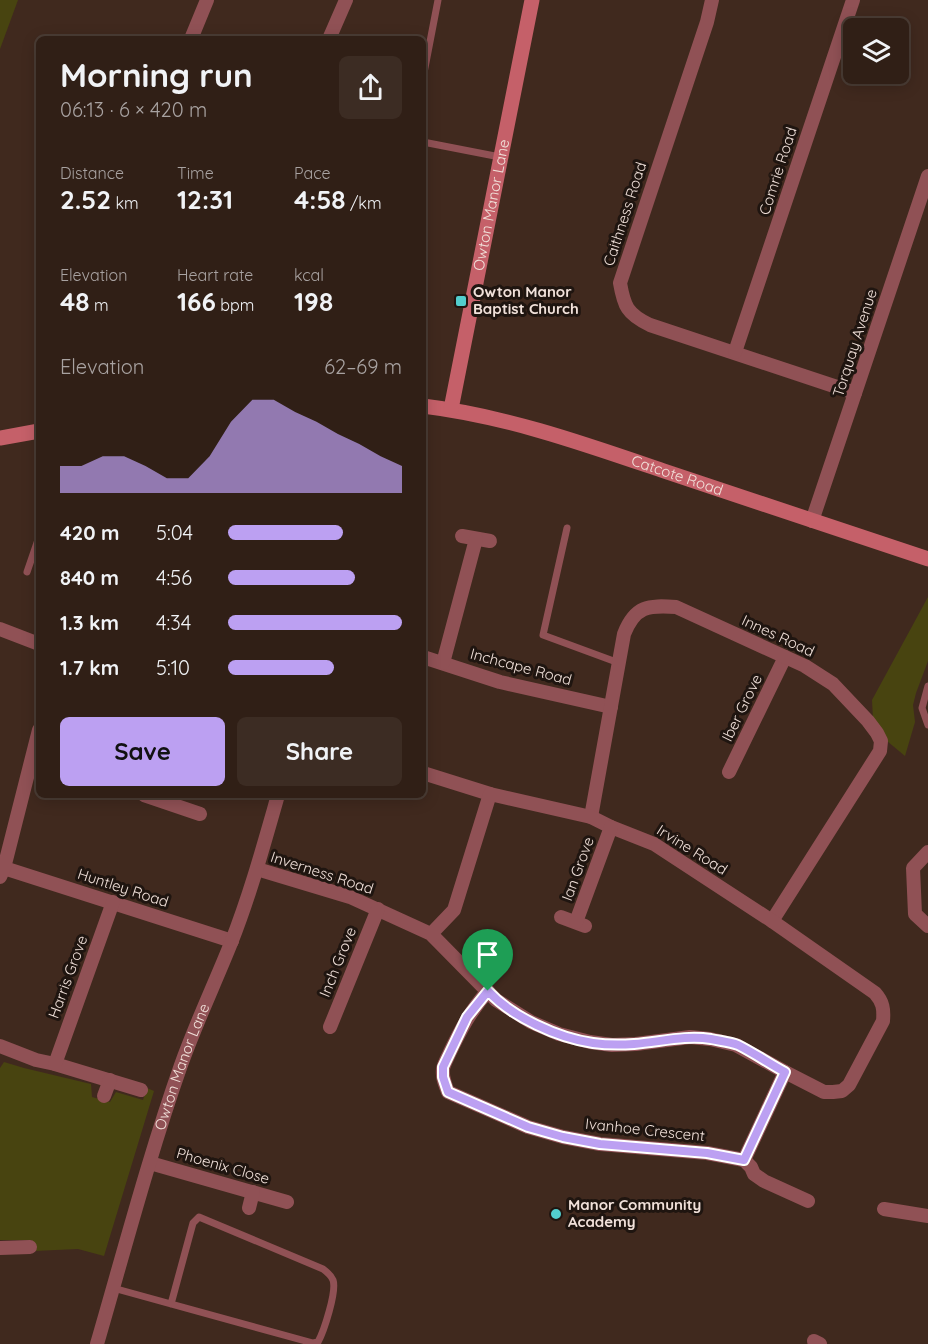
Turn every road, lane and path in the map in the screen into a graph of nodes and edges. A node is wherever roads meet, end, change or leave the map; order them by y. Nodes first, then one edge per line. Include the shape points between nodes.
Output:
1 (207, 0) edge
2 (346, 0) edge
3 (438, 0) edge
4 (532, 0) edge
5 (712, 0) edge
6 (853, 0) edge
7 (192, 36) edge
8 (330, 36) edge
9 (426, 62) edge
10 (426, 143) edge
11 (500, 157) junction
12 (928, 176) edge
13 (735, 352) junction
14 (855, 393) junction
15 (426, 406) edge
16 (451, 410) junction
17 (36, 432) edge
18 (0, 438) edge
19 (812, 521) junction
20 (567, 528) dead end
21 (462, 536) dead end
22 (476, 539) junction
23 (490, 541) dead end
24 (36, 546) edge
25 (928, 559) edge
26 (27, 573) dead end
27 (0, 629) edge
28 (36, 643) edge
29 (785, 657) junction
30 (426, 658) edge
31 (443, 663) junction
32 (619, 663) junction
33 (928, 686) edge
34 (611, 707) junction
35 (928, 725) edge
36 (35, 759) edge
37 (729, 772) dead end
38 (426, 774) edge
39 (490, 794) junction
40 (153, 798) edge
41 (277, 798) edge
42 (200, 814) dead end
43 (591, 817) junction
44 (611, 827) junction
45 (928, 852) edge
46 (257, 869) junction
47 (2, 872) edge
48 (113, 902) junction
49 (378, 909) junction
50 (561, 917) dead end
51 (772, 921) junction
52 (928, 926) edge
53 (431, 934) junction
54 (232, 941) junction
55 (488, 991) junction
56 (330, 1027) dead end
57 (0, 1047) edge
58 (55, 1064) junction
59 (785, 1072) junction
60 (111, 1080) junction
61 (141, 1090) dead end
62 (824, 1092) joint
63 (104, 1096) dead end
64 (744, 1160) junction
65 (150, 1163) junction
66 (253, 1192) junction
67 (808, 1201) dead end
68 (287, 1202) dead end
69 (249, 1208) dead end
70 (884, 1209) dead end
71 (928, 1216) edge
72 (30, 1247) dead end
73 (0, 1248) edge
74 (113, 1288) junction
75 (171, 1304) junction
76 (97, 1344) edge

1 - 7 street
2 - 8 street
3 - 9 lane
4 - 11 street, Owton Manor Lane
5 - 13 street, Caithness Road via 620,283 624,302 643,322
6 - 13 street, Comrie Road
10 - 11 lane
11 - 16 street, Owton Manor Lane
12 - 14 street, Torquay Avenue
13 - 14 street, Caithness Road
14 - 19 street, Torquay Avenue
15 - 16 street, Catcote Road
16 - 19 street, Catcote Road via 565,437
17 - 18 street
19 - 25 street, Catcote Road
20 - 32 lane via 543,635
21 - 22 street
22 - 23 street
22 - 31 street
24 - 26 lane
27 - 28 street
29 - 32 street, Innes Road via 676,607 659,606 636,613 629,622
29 - 37 street, Iber Grove
29 - 51 street, Innes Road via 833,684 877,733 880,751
30 - 31 street, Inchcape Road
31 - 34 street, Inchcape Road
32 - 34 street, Innes Road
33 - 35 lane via 922,708
34 - 43 street, Innes Road
36 - 47 street
38 - 39 street, Irvine Road
39 - 43 street, Irvine Road
39 - 53 street via 454,910
40 - 42 street
41 - 46 street, Owton Manor Lane
43 - 44 street, Irvine Road
44 - 50 street, Ian Grove via 580,924
44 - 51 street, Irvine Road via 654,844
45 - 52 street via 913,868 915,915
46 - 49 street, Inverness Road
46 - 54 street, Owton Manor Lane
47 - 48 street, Huntley Road
48 - 54 street, Huntley Road
48 - 58 street, Harris Grove
49 - 53 street, Inverness Road
49 - 56 street, Inch Grove
51 - 62 street, Irvine Road via 882,1001 883,1021 849,1085
53 - 55 street, Inverness Road
54 - 65 street, Owton Manor Lane via 182,1064
55 - 59 street, Inverness Road via 531,1022 580,1040 612,1045 690,1037 710,1039 736,1045
55 - 64 street, Ivanhoe Crescent via 467,1017 443,1067 448,1092 528,1127 563,1137
57 - 58 street
58 - 60 street
59 - 62 street, Inverness Road
59 - 64 street
60 - 61 street
60 - 63 street
64 - 67 street via 754,1174 785,1197
65 - 66 street, Phoenix Close
65 - 74 street, Owton Manor Lane
66 - 68 street, Phoenix Close
66 - 69 street
70 - 71 street
72 - 73 street
74 - 75 lane
74 - 76 street, Owton Manor Lane
75 - 75 lane via 313,1343 323,1334 333,1279 323,1269 199,1217 193,1223

